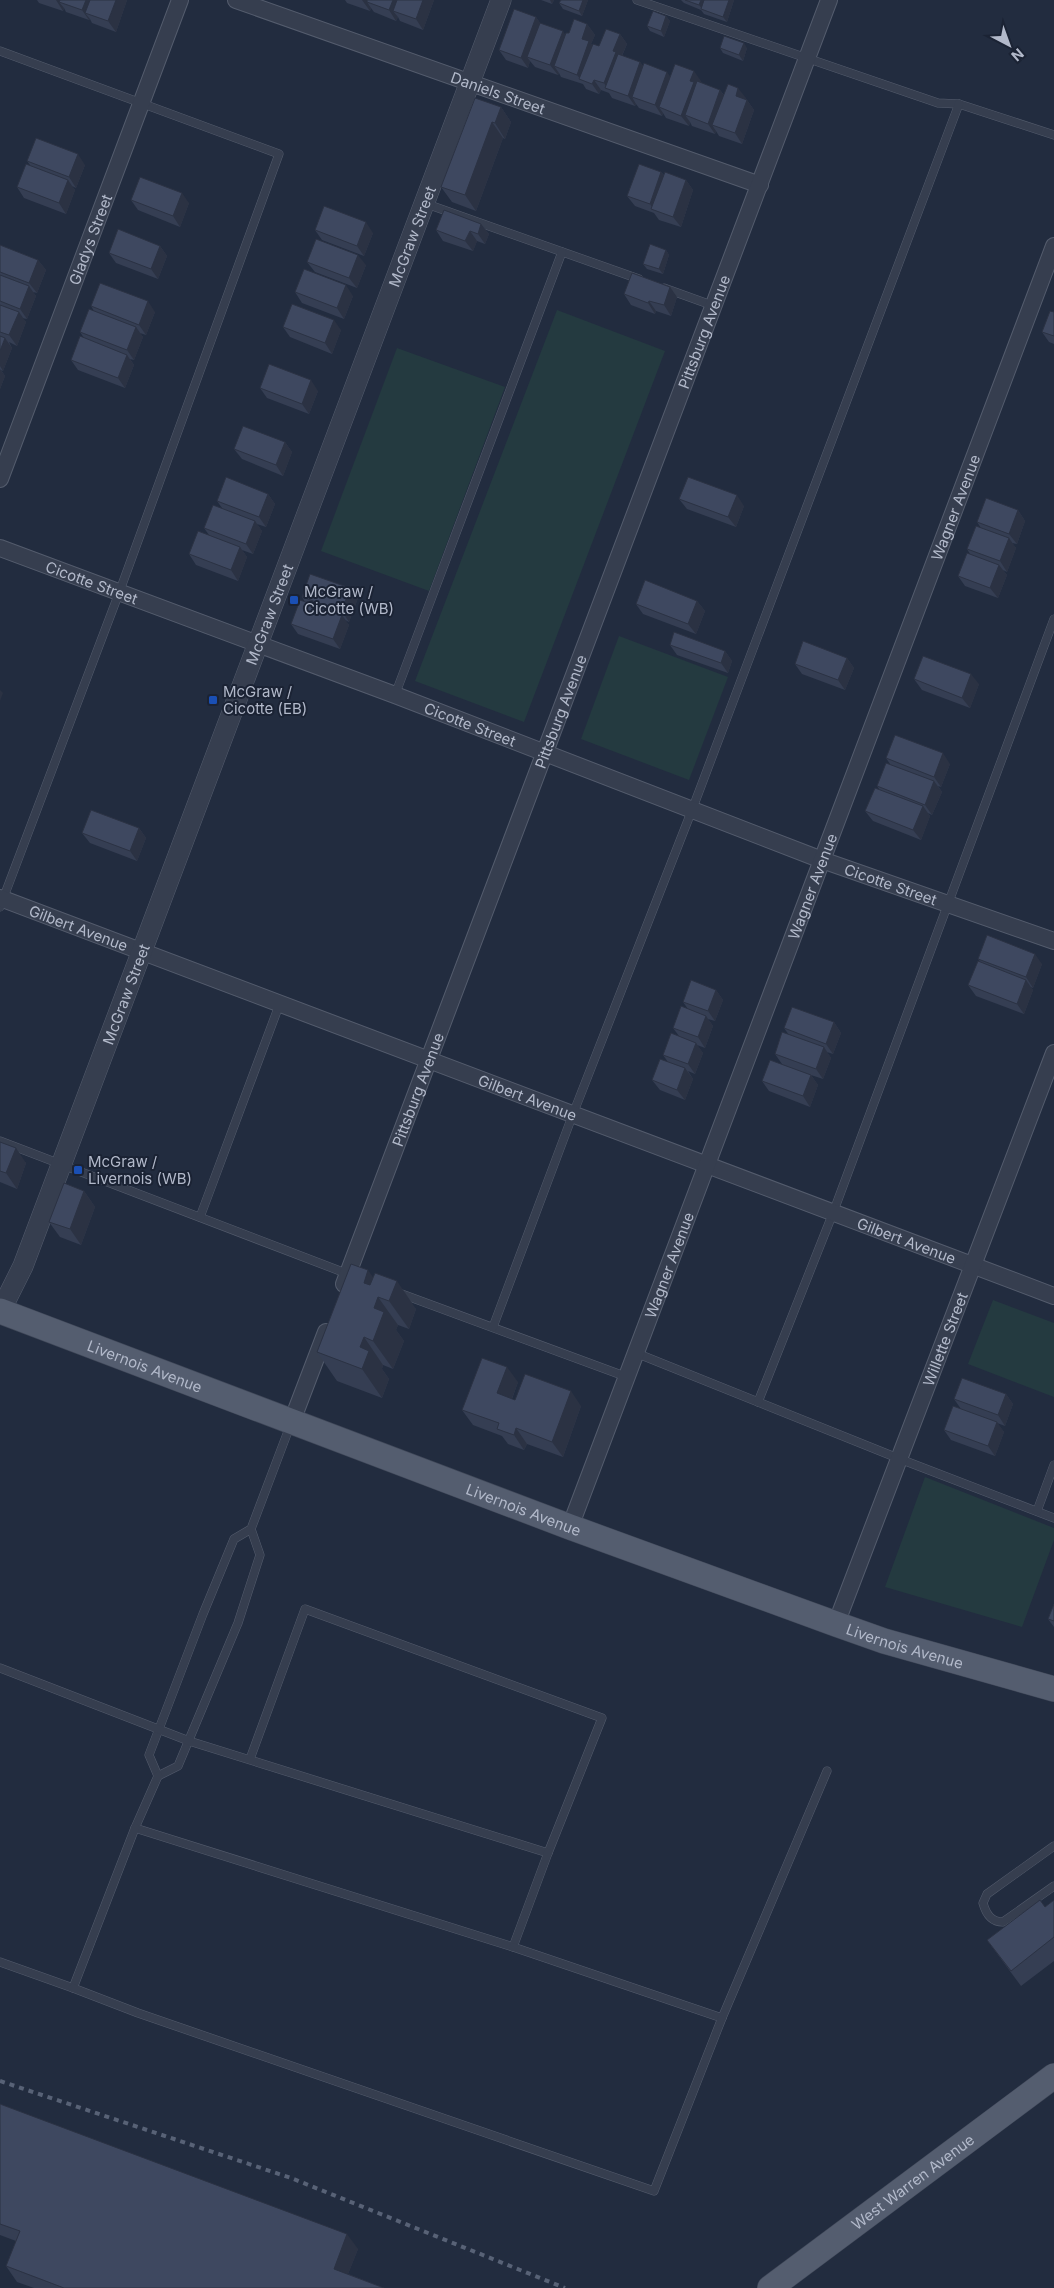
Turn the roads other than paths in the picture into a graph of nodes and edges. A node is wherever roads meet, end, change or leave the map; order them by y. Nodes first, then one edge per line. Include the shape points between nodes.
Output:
1 (180, 0) edge
2 (236, 0) edge
3 (501, 0) edge
4 (638, 0) edge
5 (829, 0) edge
6 (0, 50) edge
7 (807, 58) junction
8 (470, 82) junction
9 (142, 103) junction
10 (959, 104) junction
11 (1054, 136) edge
12 (760, 185) junction
13 (424, 203) junction
14 (1054, 246) edge
15 (562, 252) junction
16 (645, 281) edge
17 (654, 284) edge
18 (714, 306) junction
19 (0, 480) edge
20 (0, 548) edge
21 (119, 593) junction
22 (1054, 619) edge
23 (258, 645) junction
24 (395, 696) junction
25 (545, 754) junction
26 (692, 810) junction
27 (822, 860) junction
28 (1, 901) edge
29 (949, 905) junction
30 (1054, 941) edge
31 (143, 950) junction
32 (280, 1003) junction
33 (1054, 1053) edge
34 (429, 1060) junction
35 (573, 1114) junction
36 (0, 1141) edge
37 (62, 1165) junction
38 (707, 1166) junction
39 (833, 1213) junction
40 (200, 1217) junction
41 (974, 1266) junction
42 (352, 1276) junction
43 (388, 1289) edge
44 (1054, 1296) edge
45 (338, 1302) edge
46 (0, 1311) edge
47 (331, 1320) edge
48 (493, 1328) junction
49 (636, 1353) junction
50 (627, 1377) junction
51 (758, 1402) junction
52 (292, 1421) junction
53 (900, 1459) junction
54 (1054, 1465) edge
55 (1037, 1511) junction
56 (1054, 1518) edge
57 (570, 1527) junction
58 (251, 1529) junction
59 (836, 1624) junction
60 (0, 1668) edge
61 (1054, 1689) edge
62 (159, 1730) junction
63 (189, 1740) junction
64 (250, 1759) junction
65 (827, 1771) dead end
66 (158, 1776) junction
67 (135, 1828) junction
68 (1054, 1846) edge
69 (548, 1853) junction
70 (1054, 1886) edge
71 (513, 1947) junction
72 (0, 1962) edge
73 (73, 1988) junction
74 (722, 2018) junction
75 (1054, 2076) edge
76 (770, 2288) edge

1 - 9 street, Gladys Street
2 - 8 street, Daniels Street
3 - 8 street, McGraw Street
4 - 7 lane
5 - 7 street, Pittsburg Avenue
6 - 9 lane
7 - 10 lane via 938,103
7 - 12 street, Pittsburg Avenue
8 - 12 street, Daniels Street
8 - 13 street, McGraw Street
9 - 19 street, Gladys Street
9 - 21 lane via 279,154
10 - 11 lane
10 - 26 lane
12 - 18 street, Pittsburg Avenue
13 - 15 lane
13 - 23 street, McGraw Street
14 - 27 street, Wagner Avenue
15 - 16 lane
15 - 24 lane
17 - 18 lane
18 - 25 street, Pittsburg Avenue
20 - 21 street, Cicotte Street
21 - 23 street, Cicotte Street
21 - 28 lane
22 - 29 lane
23 - 24 street, Cicotte Street
23 - 31 street, McGraw Street
24 - 25 street, Cicotte Street
25 - 26 street, Cicotte Street
25 - 34 street, Pittsburg Avenue
26 - 27 street, Cicotte Street
26 - 35 lane
27 - 29 street, Cicotte Street
27 - 38 street, Wagner Avenue
28 - 31 street, Gilbert Avenue
29 - 30 street, Cicotte Street
29 - 39 lane
31 - 32 street, Gilbert Avenue
31 - 37 street, McGraw Street
32 - 34 street, Gilbert Avenue
32 - 40 lane
33 - 41 street, Willette Street
34 - 35 street, Gilbert Avenue
34 - 42 street, Pittsburg Avenue
35 - 38 street, Gilbert Avenue
35 - 48 lane
36 - 37 lane
37 - 40 lane
37 - 46 street, McGraw Street via 23,1266
38 - 39 street, Gilbert Avenue
38 - 49 street, Wagner Avenue
39 - 41 street, Gilbert Avenue
39 - 51 lane
40 - 42 lane
41 - 44 street, Gilbert Avenue
41 - 53 street, Willette Street
42 - 45 street, Pittsburg Avenue
43 - 48 lane
46 - 52 main road, Livernois Avenue
47 - 52 street
48 - 50 lane
49 - 50 street, Wagner Avenue
49 - 51 lane
50 - 57 street, Wagner Avenue
51 - 53 lane
52 - 57 main road, Livernois Avenue
52 - 58 lane
53 - 55 lane
53 - 59 street, Willette Street
54 - 55 lane
55 - 56 lane
57 - 59 main road, Livernois Avenue
58 - 62 lane via 234,1539
58 - 63 lane via 260,1556 238,1623
59 - 61 main road, Livernois Avenue via 884,1641
60 - 62 lane
62 - 63 lane
62 - 66 lane via 149,1755
63 - 64 lane
63 - 66 lane via 178,1766
64 - 69 lane
64 - 69 lane via 305,1609 602,1718
65 - 74 lane
66 - 67 lane
67 - 71 lane
67 - 73 lane
68 - 70 lane via 987,1894 984,1910 989,1918 1003,1922
69 - 71 lane
71 - 74 lane
72 - 73 lane
73 - 74 lane via 654,2191
75 - 76 main road, West Warren Avenue

